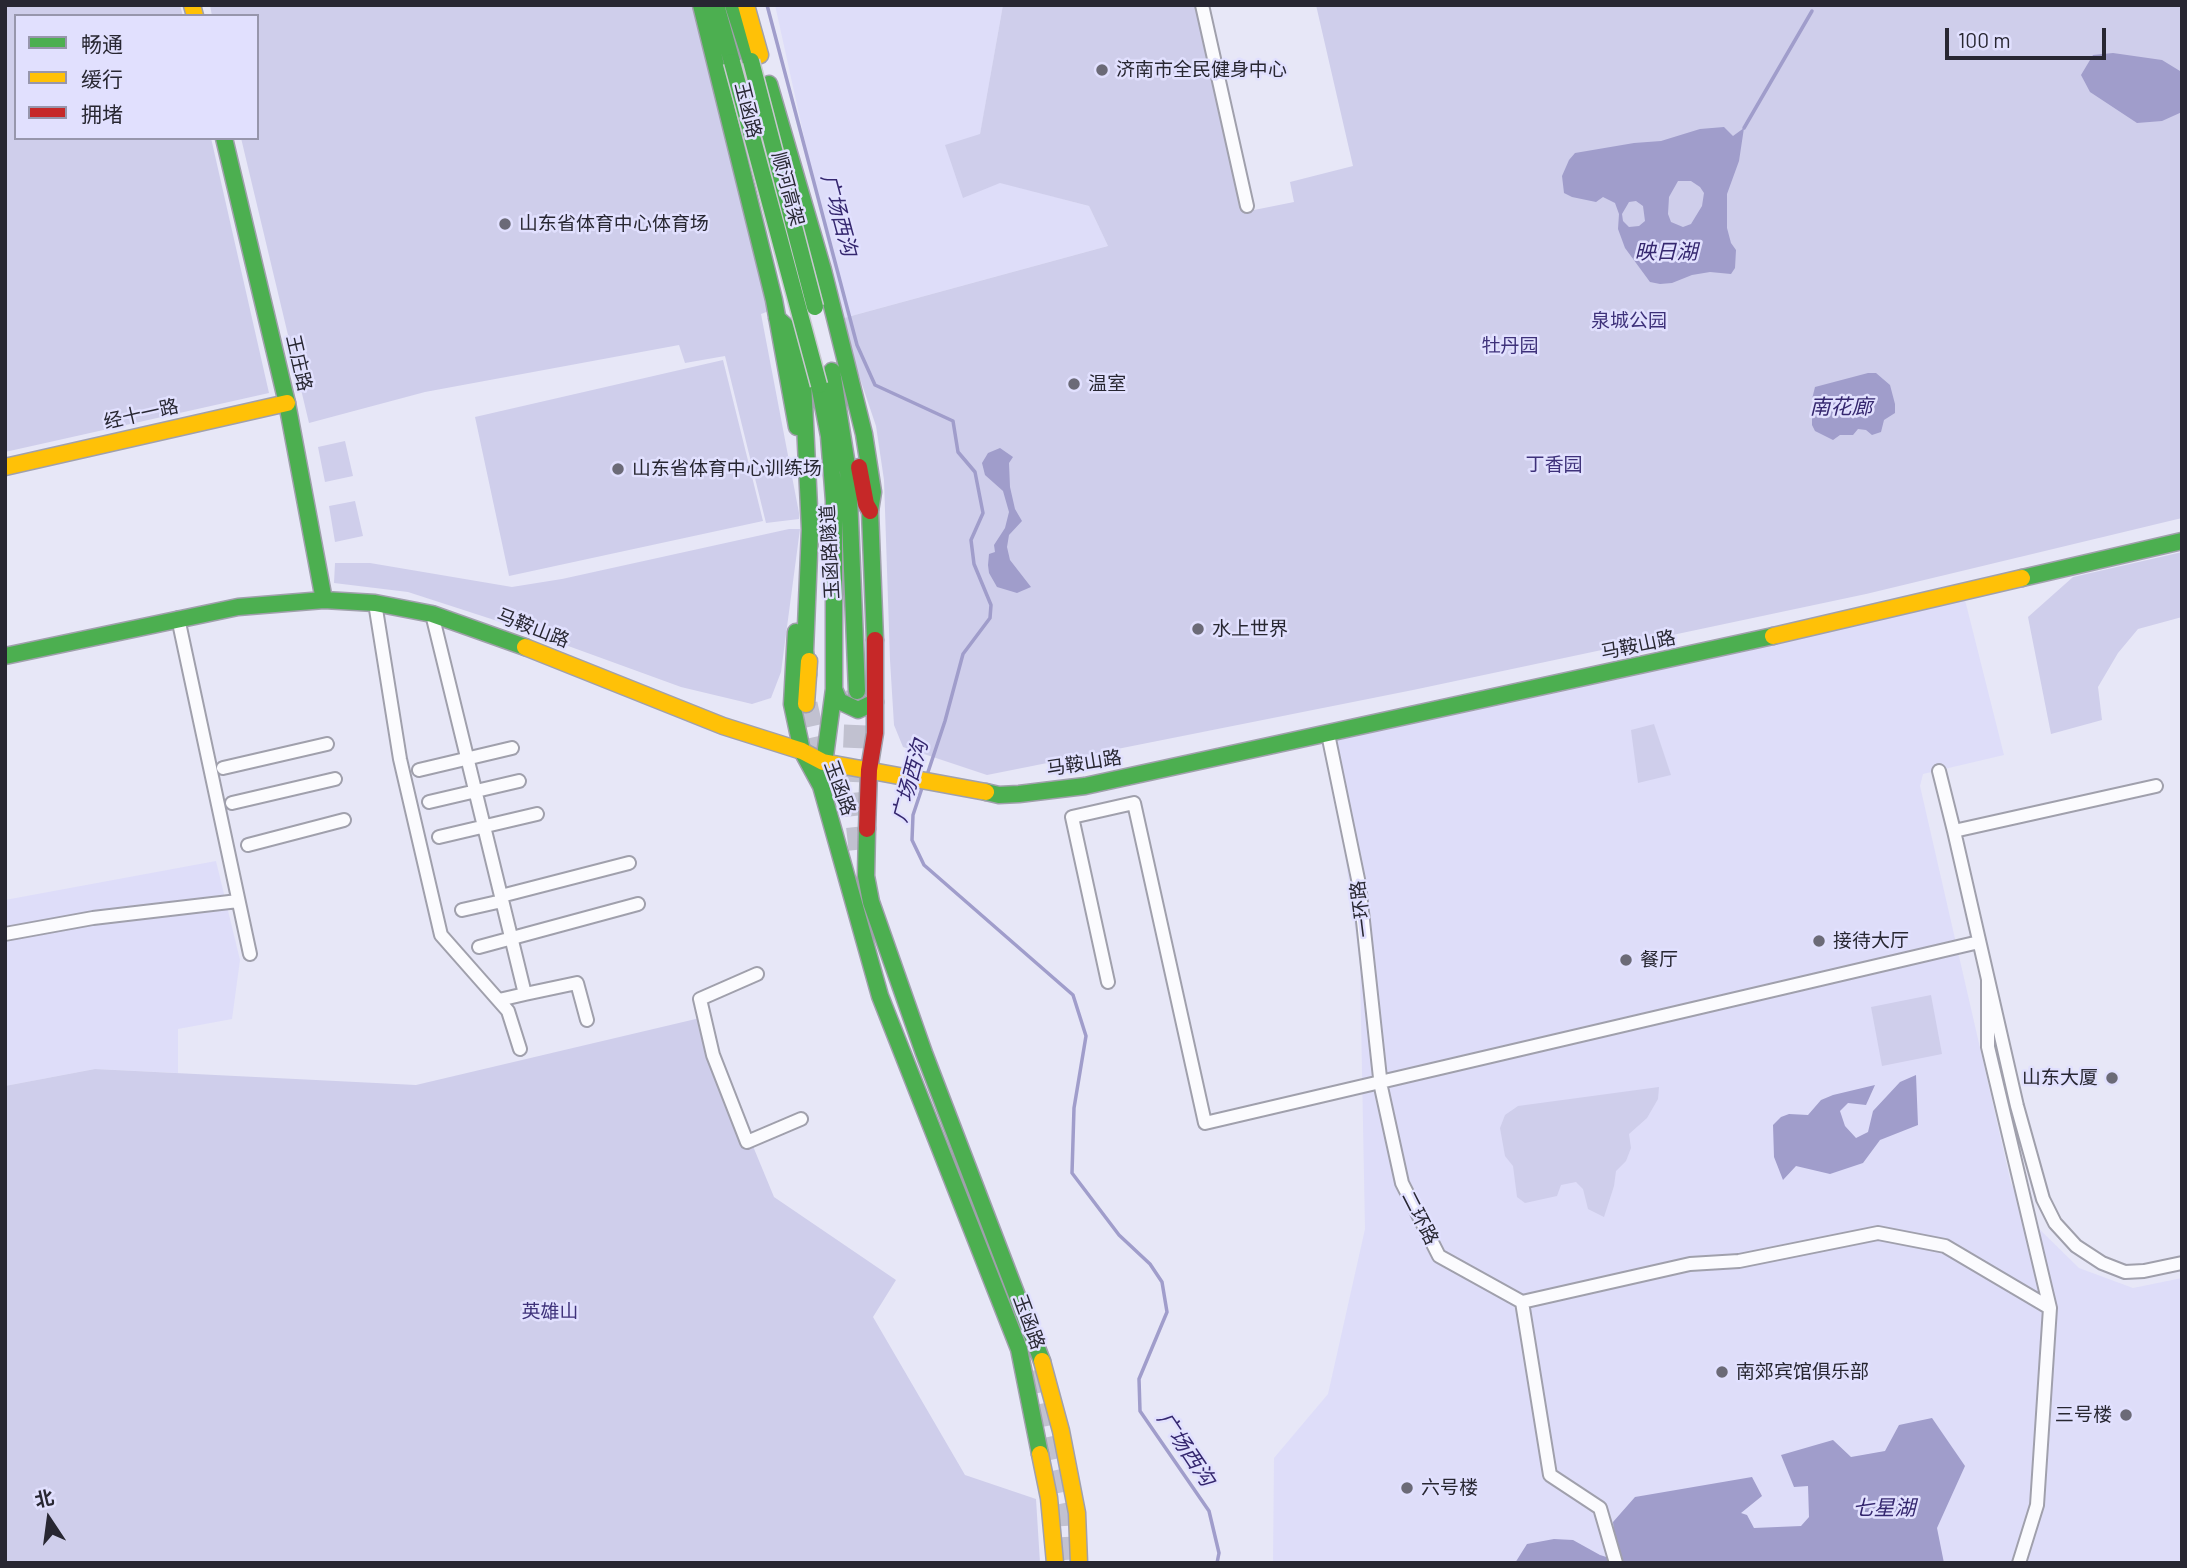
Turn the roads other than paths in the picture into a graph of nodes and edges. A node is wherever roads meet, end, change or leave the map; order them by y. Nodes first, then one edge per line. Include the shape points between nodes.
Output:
1 (701, 5) edge
2 (716, 5) edge
3 (733, 5) edge
4 (746, 5) edge
5 (1202, 5) edge
6 (224, 140) edge
7 (1247, 206) dead end
8 (807, 217) junction
9 (757, 233) junction
10 (777, 318) junction
11 (832, 371) junction
12 (819, 385) junction
13 (286, 403) junction
14 (5, 467) edge
15 (870, 516) junction
16 (2182, 541) edge
17 (324, 600) junction
18 (375, 603) junction
19 (432, 614) junction
20 (178, 618) junction
21 (5, 656) edge
22 (856, 657) junction
23 (808, 675) junction
24 (834, 689) junction
25 (857, 691) tunnel mouth
26 (875, 702) junction
27 (806, 704) tunnel mouth
28 (1328, 734) junction
29 (327, 744) dead end
30 (512, 748) dead end
31 (802, 751) junction
32 (468, 758) junction
33 (823, 762) junction
34 (223, 768) dead end
35 (419, 770) dead end
36 (869, 770) junction
37 (1939, 771) dead end
38 (335, 779) dead end
39 (519, 781) dead end
40 (821, 786) junction
41 (2156, 786) dead end
42 (475, 791) junction
43 (429, 802) dead end
44 (232, 803) dead end
45 (537, 814) dead end
46 (344, 820) dead end
47 (484, 826) junction
48 (1954, 831) junction
49 (439, 837) dead end
50 (248, 845) dead end
51 (629, 863) dead end
52 (502, 898) junction
53 (238, 901) junction
54 (638, 904) dead end
55 (463, 910) dead end
56 (5, 934) edge
57 (512, 939) junction
58 (1979, 942) junction
59 (479, 947) dead end
60 (250, 954) dead end
61 (757, 974) dead end
62 (1988, 980) junction
63 (1108, 982) dead end
64 (525, 993) junction
65 (499, 1000) junction
66 (587, 1020) dead end
67 (520, 1049) dead end
68 (1380, 1085) junction
69 (801, 1119) dead end
70 (2182, 1263) edge
71 (1522, 1302) junction
72 (2050, 1308) junction
73 (1055, 1563) edge
74 (1079, 1563) edge
75 (1616, 1563) edge
76 (2019, 1563) edge

1 - 9 main road, 玉函路
2 - 12 main road, 顺河高架, bridge
3 - 11 main road, 顺河高架, bridge via 773,139
4 - 8 main road, 玉函路
5 - 7 street
6 - 13 main road, 王庄路
8 - 9 main road
8 - 15 main road, 玉函路 via 864,433 873,492
9 - 10 main road, 玉函路
10 - 23 main road via 788,328 803,381 810,529
10 - 31 main road, 玉函路 via 802,480 792,704
11 - 15 main road via 843,387
11 - 22 main road, 玉函路隧道 via 848,472
12 - 23 main road, 玉函路隧道 via 818,522
12 - 24 main road via 834,501
13 - 14 main road, 经十一路
13 - 17 main road, 王庄路
15 - 22 main road via 863,542
15 - 26 main road, 玉函路
16 - 28 main road, 马鞍山路
17 - 18 main road, 马鞍山路
17 - 20 main road, 马鞍山路 via 243,606
18 - 19 main road, 马鞍山路
18 - 65 street via 400,760 441,935
19 - 31 main road, 马鞍山路 via 723,726
19 - 32 street
20 - 21 main road, 马鞍山路
20 - 53 street
22 - 25 main road, 玉函路隧道
23 - 27 main road, 玉函路隧道
24 - 26 main road via 839,701 858,710
24 - 33 main road
26 - 36 main road, 玉函路
28 - 36 main road, 马鞍山路 via 1059,789 999,795
28 - 68 street, 一环路 via 1359,884
29 - 34 street
30 - 32 street
31 - 33 main road, 马鞍山路
31 - 40 main road, 玉函路
32 - 35 street
32 - 42 street
33 - 36 main road, 马鞍山路
33 - 40 main road
36 - 74 main road, 玉函路 via 866,876 871,902 924,1054 1037,1344 1077,1513
37 - 48 street
38 - 44 street
39 - 42 street
40 - 73 main road, 玉函路 via 880,996 1019,1349 1049,1498
41 - 48 street
42 - 43 street
42 - 47 street
45 - 47 street
46 - 50 street
47 - 49 street
47 - 52 street
48 - 58 street
51 - 52 street
52 - 55 street
52 - 57 street
53 - 56 street
53 - 60 street
54 - 57 street
57 - 59 street
57 - 64 street
58 - 62 street
58 - 68 street
61 - 69 street via 700,999 713,1055 747,1142
62 - 70 street via 2028,1146 2055,1223 2076,1246 2125,1272
62 - 72 street via 1988,1047
63 - 68 street via 1072,817 1134,803 1205,1123
64 - 65 street
64 - 66 street via 577,983
65 - 67 street via 508,1011
68 - 71 street, 二环路 via 1402,1183 1439,1256
71 - 72 street via 1690,1264 1738,1261 1878,1233 1945,1246
71 - 75 street via 1550,1475 1600,1508
72 - 76 street via 2037,1505

